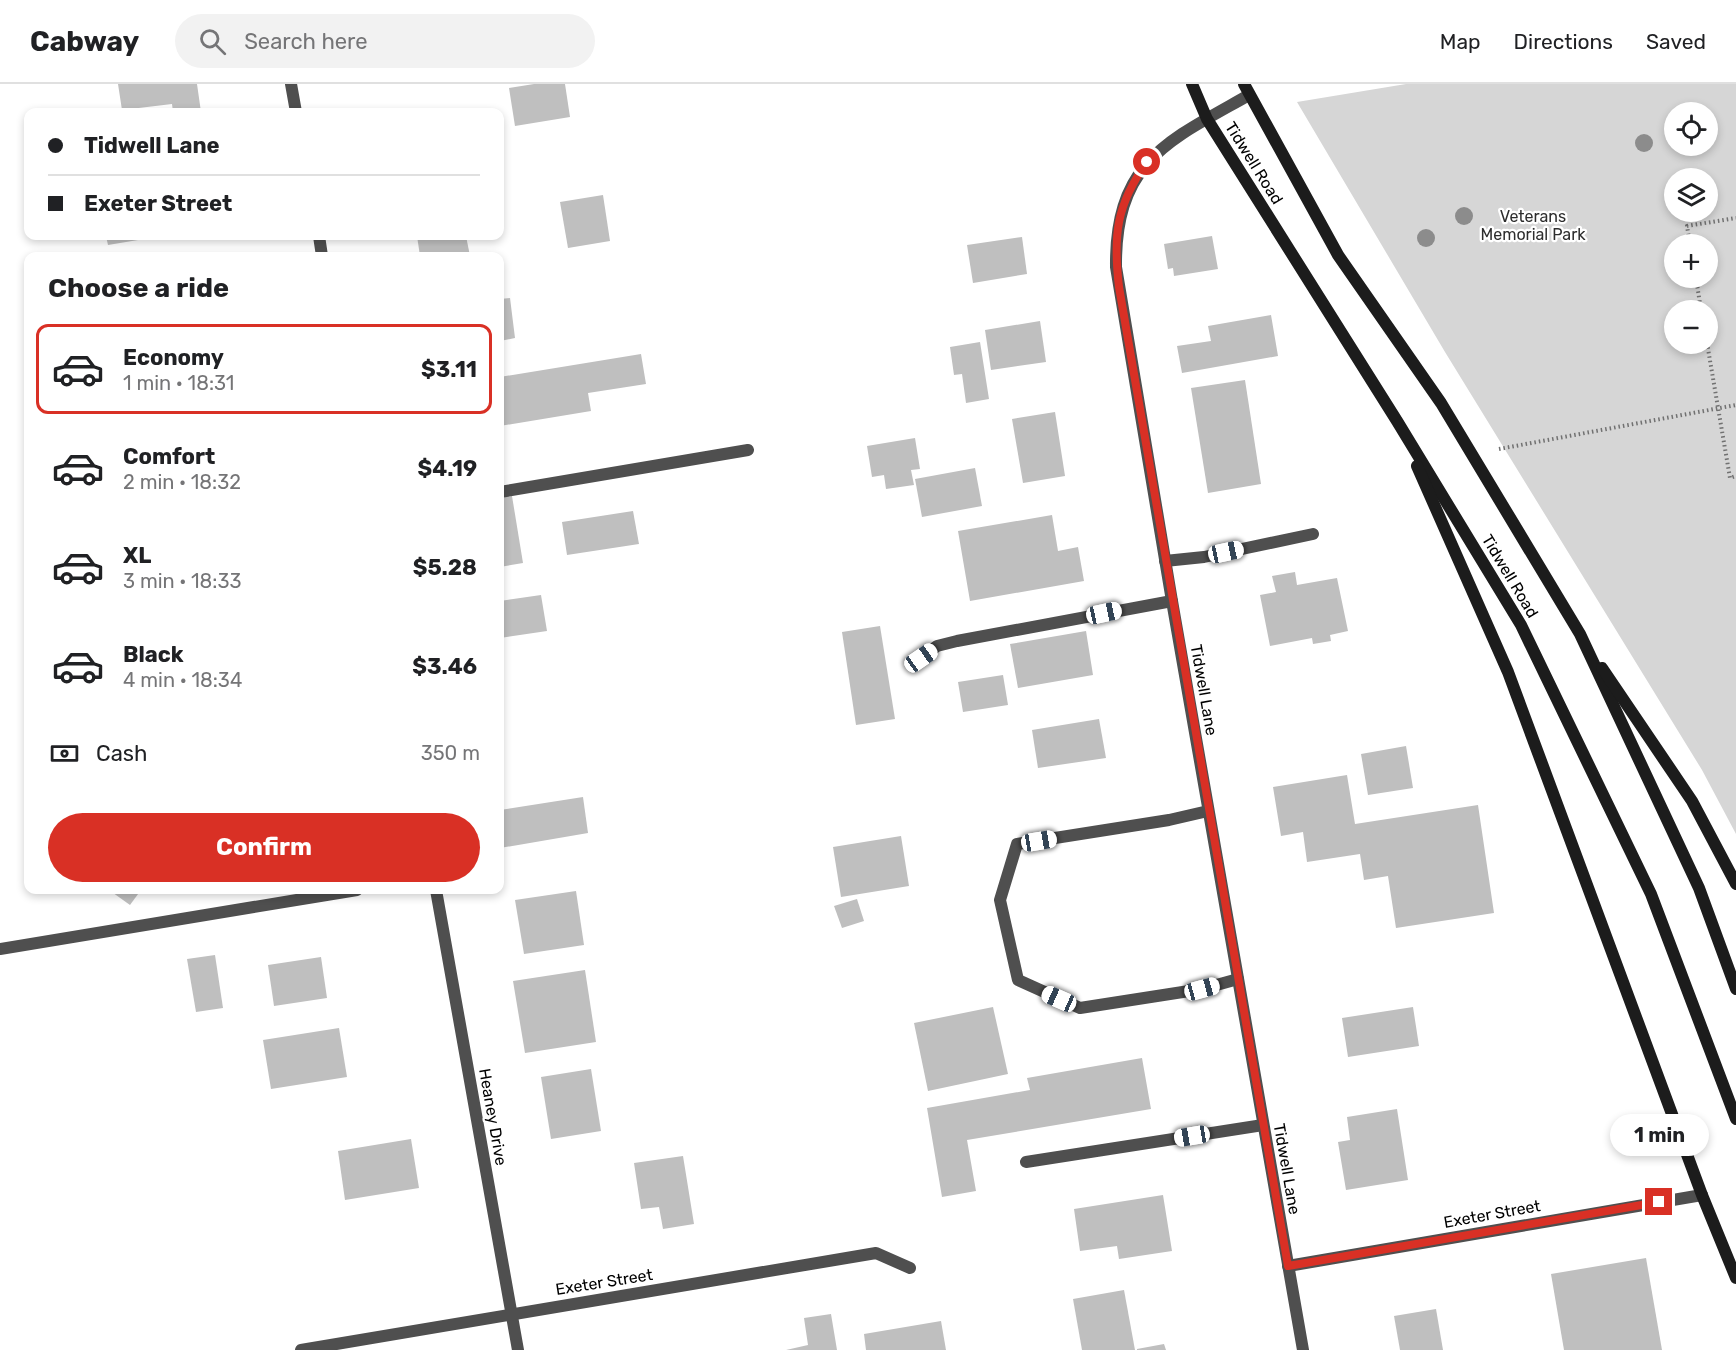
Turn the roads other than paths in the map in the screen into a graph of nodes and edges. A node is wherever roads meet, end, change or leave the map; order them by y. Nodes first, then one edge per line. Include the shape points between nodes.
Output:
1 (291, 84) edge
2 (1191, 84) edge
3 (1246, 89) edge
4 (296, 108) edge
5 (1207, 118) junction
6 (1397, 421) junction
7 (748, 450) dead end
8 (504, 491) edge
9 (1313, 534) dead end
10 (1166, 561) junction
11 (1172, 601) junction
12 (1580, 634) junction
13 (921, 658) dead end
14 (1208, 811) junction
15 (1736, 884) edge
16 (333, 894) edge
17 (437, 894) edge
18 (0, 949) edge
19 (1238, 980) junction
20 (1736, 989) edge
21 (1736, 1119) edge
22 (1263, 1125) junction
23 (1026, 1162) dead end
24 (1702, 1195) junction
25 (1288, 1266) junction
26 (910, 1268) dead end
27 (1736, 1278) edge
28 (512, 1314) junction
29 (301, 1350) edge
30 (518, 1350) edge
31 (1303, 1350) edge

1 - 4 street
2 - 5 main road, Tidwell Road
3 - 5 street, Tidwell Lane
3 - 12 main road, Tidwell Road via 1338,255 1441,403
5 - 6 main road, Tidwell Road
5 - 10 street, Tidwell Lane via 1147,162 1128,192 1118,225 1116,267
6 - 21 main road, Tidwell Road via 1521,625 1646,883
6 - 24 main road via 1508,672
7 - 8 street
9 - 10 street
10 - 11 street, Tidwell Lane
11 - 13 street via 957,641 937,646
11 - 14 street, Tidwell Lane
12 - 15 main road via 1692,801
12 - 20 main road, Tidwell Road via 1698,888
14 - 19 street, Tidwell Lane
14 - 19 street via 1017,844 1000,900 1018,980 1080,1008
16 - 18 street
17 - 28 street, Heaney Drive
19 - 22 street, Tidwell Lane
22 - 23 street
22 - 25 street, Tidwell Lane
24 - 25 street, Exeter Street
24 - 27 main road
25 - 31 street, Tidwell Lane
26 - 28 street, Exeter Street via 876,1253
28 - 29 street, Exeter Street
28 - 30 street, Heaney Drive

